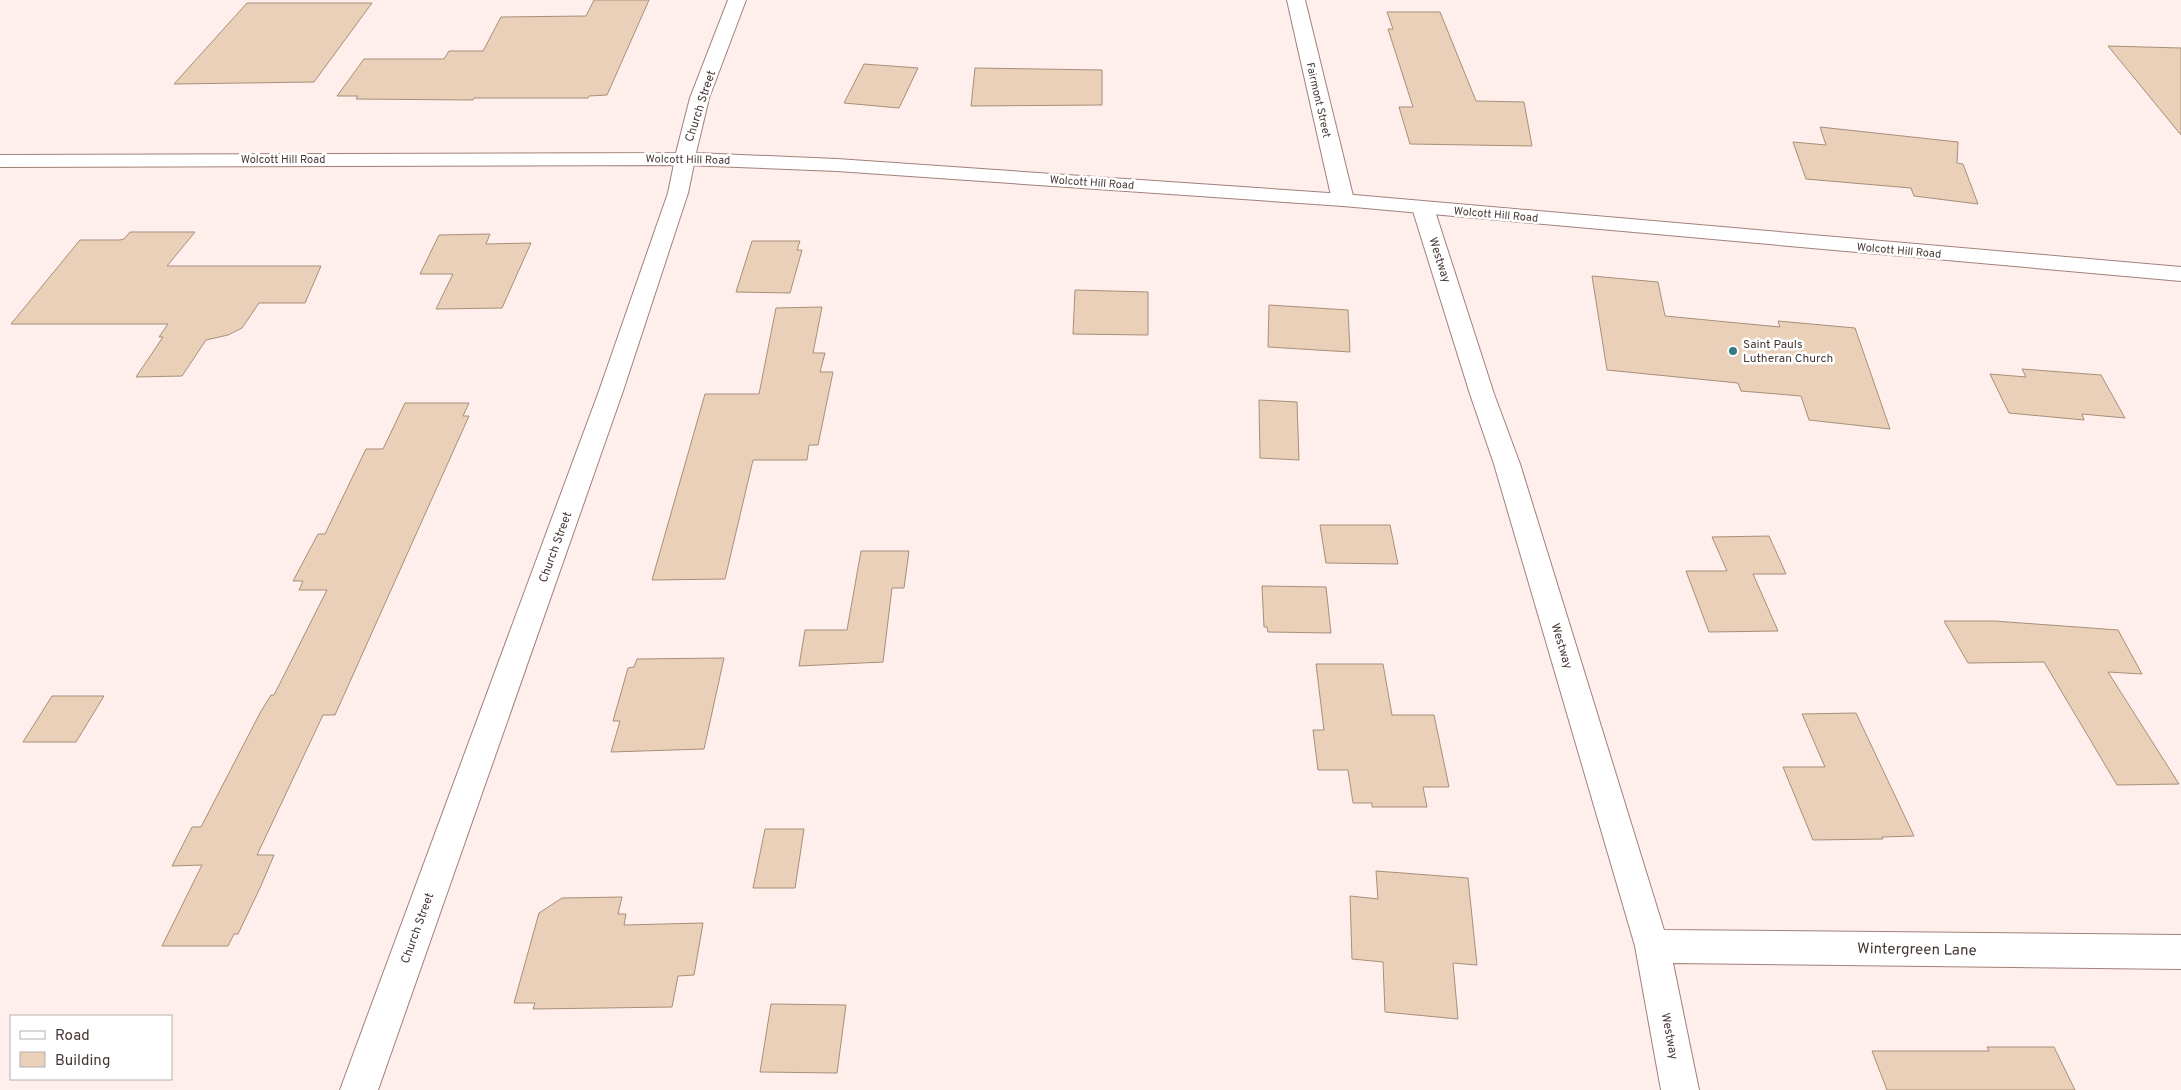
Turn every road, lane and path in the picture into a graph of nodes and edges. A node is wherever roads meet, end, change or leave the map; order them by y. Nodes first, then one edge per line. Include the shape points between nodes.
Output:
1 (737, 0) edge
2 (1296, 0) edge
3 (686, 159) junction
4 (0, 161) edge
5 (1343, 200) junction
6 (1424, 208) junction
7 (2181, 274) edge
8 (1652, 946) junction
9 (2181, 952) edge
10 (359, 1090) edge
11 (1680, 1090) edge

1 - 3 street, Church Street via 694,116
2 - 5 street, Fairmont Street
3 - 4 street, Wolcott Hill Road
3 - 5 street, Wolcott Hill Road via 970,173
3 - 10 street, Church Street via 678,193 611,391
5 - 6 street, Wolcott Hill Road
6 - 7 street, Wolcott Hill Road
6 - 8 street, Westway via 1507,464
8 - 9 street, Wintergreen Lane
8 - 11 street, Westway

